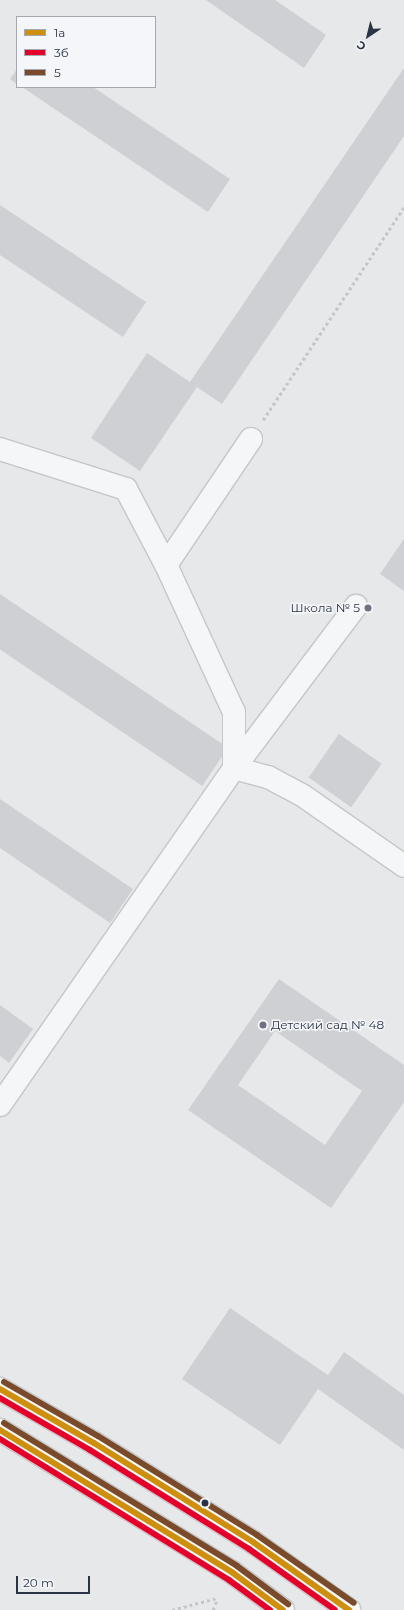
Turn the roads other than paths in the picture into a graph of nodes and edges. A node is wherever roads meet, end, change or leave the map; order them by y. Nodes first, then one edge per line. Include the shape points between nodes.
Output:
1 (251, 439) road end
2 (0, 448) edge
3 (166, 565) junction
4 (356, 606) dead end
5 (234, 768) junction
6 (404, 866) edge
7 (0, 1105) edge
8 (0, 1389) edge
9 (0, 1430) edge
10 (283, 1610) edge
11 (349, 1610) edge

1 - 3 lane
2 - 3 lane via 126,489
3 - 5 lane via 234,712
4 - 5 lane
5 - 6 lane via 268,777 302,795
5 - 7 lane
8 - 11 main road via 94,1443 253,1542
9 - 10 main road via 220,1565

